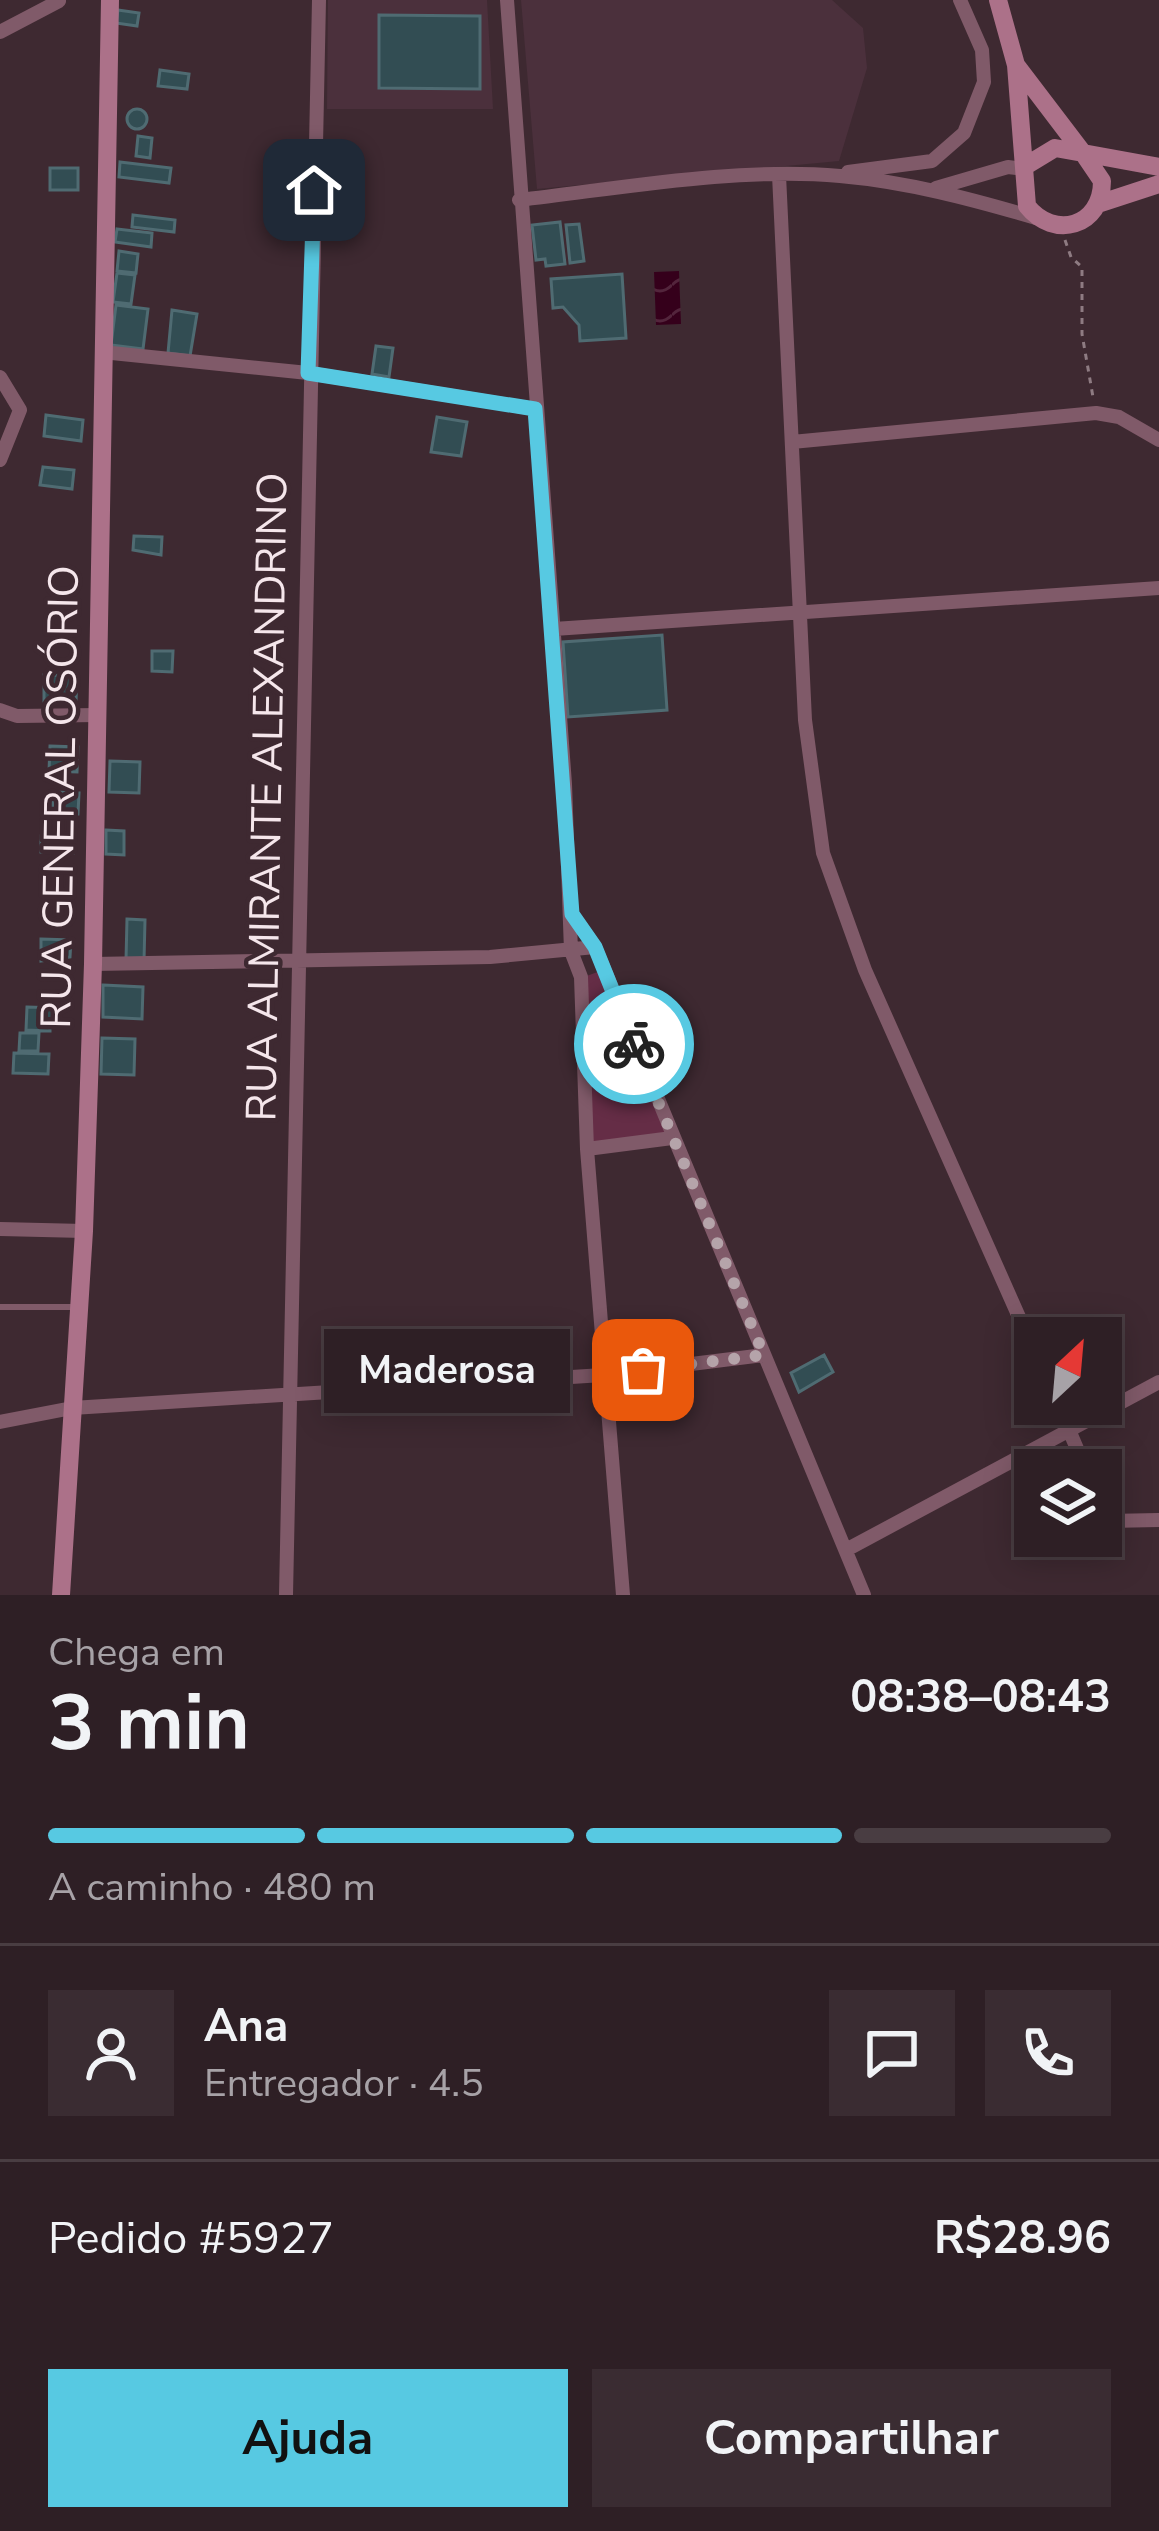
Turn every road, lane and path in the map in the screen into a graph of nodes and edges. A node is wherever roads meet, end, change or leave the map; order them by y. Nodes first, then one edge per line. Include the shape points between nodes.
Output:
1 (60, 0) edge
2 (110, 0) edge
3 (319, 0) edge
4 (507, 0) edge
5 (960, 0) edge
6 (998, 0) edge
7 (0, 32) edge
8 (1016, 65) junction
9 (1083, 153) junction
10 (1026, 167) junction
11 (1159, 167) edge
12 (779, 175) junction
13 (837, 175) junction
14 (1159, 184) edge
15 (936, 188) junction
16 (519, 200) junction
17 (1099, 204) junction
18 (1036, 218) junction
19 (1061, 227) junction
20 (102, 352) junction
21 (308, 373) junction
22 (0, 377) edge
23 (535, 409) junction
24 (1096, 413) junction
25 (1159, 440) edge
26 (792, 442) junction
27 (0, 460) edge
28 (1159, 588) edge
29 (798, 612) junction
30 (554, 629) junction
31 (0, 710) edge
32 (98, 715) junction
33 (572, 914) junction
34 (595, 947) junction
35 (571, 952) junction
36 (296, 959) junction
37 (93, 964) junction
38 (603, 969) junction
39 (581, 977) junction
40 (672, 1138) junction
41 (587, 1149) junction
42 (0, 1229) edge
43 (84, 1231) junction
44 (0, 1307) edge
45 (78, 1307) junction
46 (1019, 1317) edge
47 (764, 1355) junction
48 (603, 1375) junction
49 (1159, 1382) edge
50 (288, 1397) junction
51 (72, 1408) junction
52 (0, 1422) edge
53 (1068, 1427) junction
54 (1077, 1449) edge
55 (1159, 1520) edge
56 (1122, 1521) edge
57 (846, 1550) junction
58 (61, 1595) edge
59 (286, 1595) edge
60 (623, 1595) edge
61 (864, 1595) edge

1 - 7 street
2 - 20 street, RUA GENERAL OSÓRIO
3 - 21 street, RUA ALMIRANTE ALEXANDRINO
4 - 16 street
5 - 13 street via 982,50 983,82 964,133 932,161
6 - 8 street
8 - 9 street
8 - 10 street
9 - 10 street via 1055,148
9 - 11 street
9 - 17 street via 1102,182
10 - 15 street
10 - 18 street via 1022,191
12 - 13 street
12 - 16 street
12 - 26 street
13 - 15 street
14 - 17 street
15 - 18 street
16 - 23 street
17 - 19 street via 1076,225
18 - 19 street
19 - 24 path via 1082,266 1082,334
20 - 21 street
20 - 32 street, RUA GENERAL OSÓRIO
21 - 23 street
21 - 36 street, RUA ALMIRANTE ALEXANDRINO
22 - 27 street via 20,410
23 - 30 street
24 - 25 street
24 - 26 street
26 - 29 street
28 - 29 street
29 - 30 street
29 - 46 street via 814,806 837,902
30 - 33 street
31 - 32 street
32 - 37 street, RUA GENERAL OSÓRIO
33 - 34 street
33 - 35 street
34 - 35 street
34 - 38 street
35 - 36 street
35 - 39 street
36 - 37 street
36 - 50 street, RUA ALMIRANTE ALEXANDRINO
37 - 43 street, RUA GENERAL OSÓRIO
38 - 39 street
38 - 40 street
39 - 41 street
40 - 41 street
40 - 47 street
41 - 48 street
42 - 43 street
43 - 45 street, RUA GENERAL OSÓRIO
44 - 45 lane
45 - 51 street, RUA GENERAL OSÓRIO
47 - 48 street
47 - 57 street
48 - 50 street
48 - 60 street
49 - 53 street
50 - 51 street
50 - 59 street, RUA ALMIRANTE ALEXANDRINO
51 - 52 street
51 - 58 street, RUA GENERAL OSÓRIO
53 - 54 street
53 - 57 street
55 - 56 street
57 - 61 street

